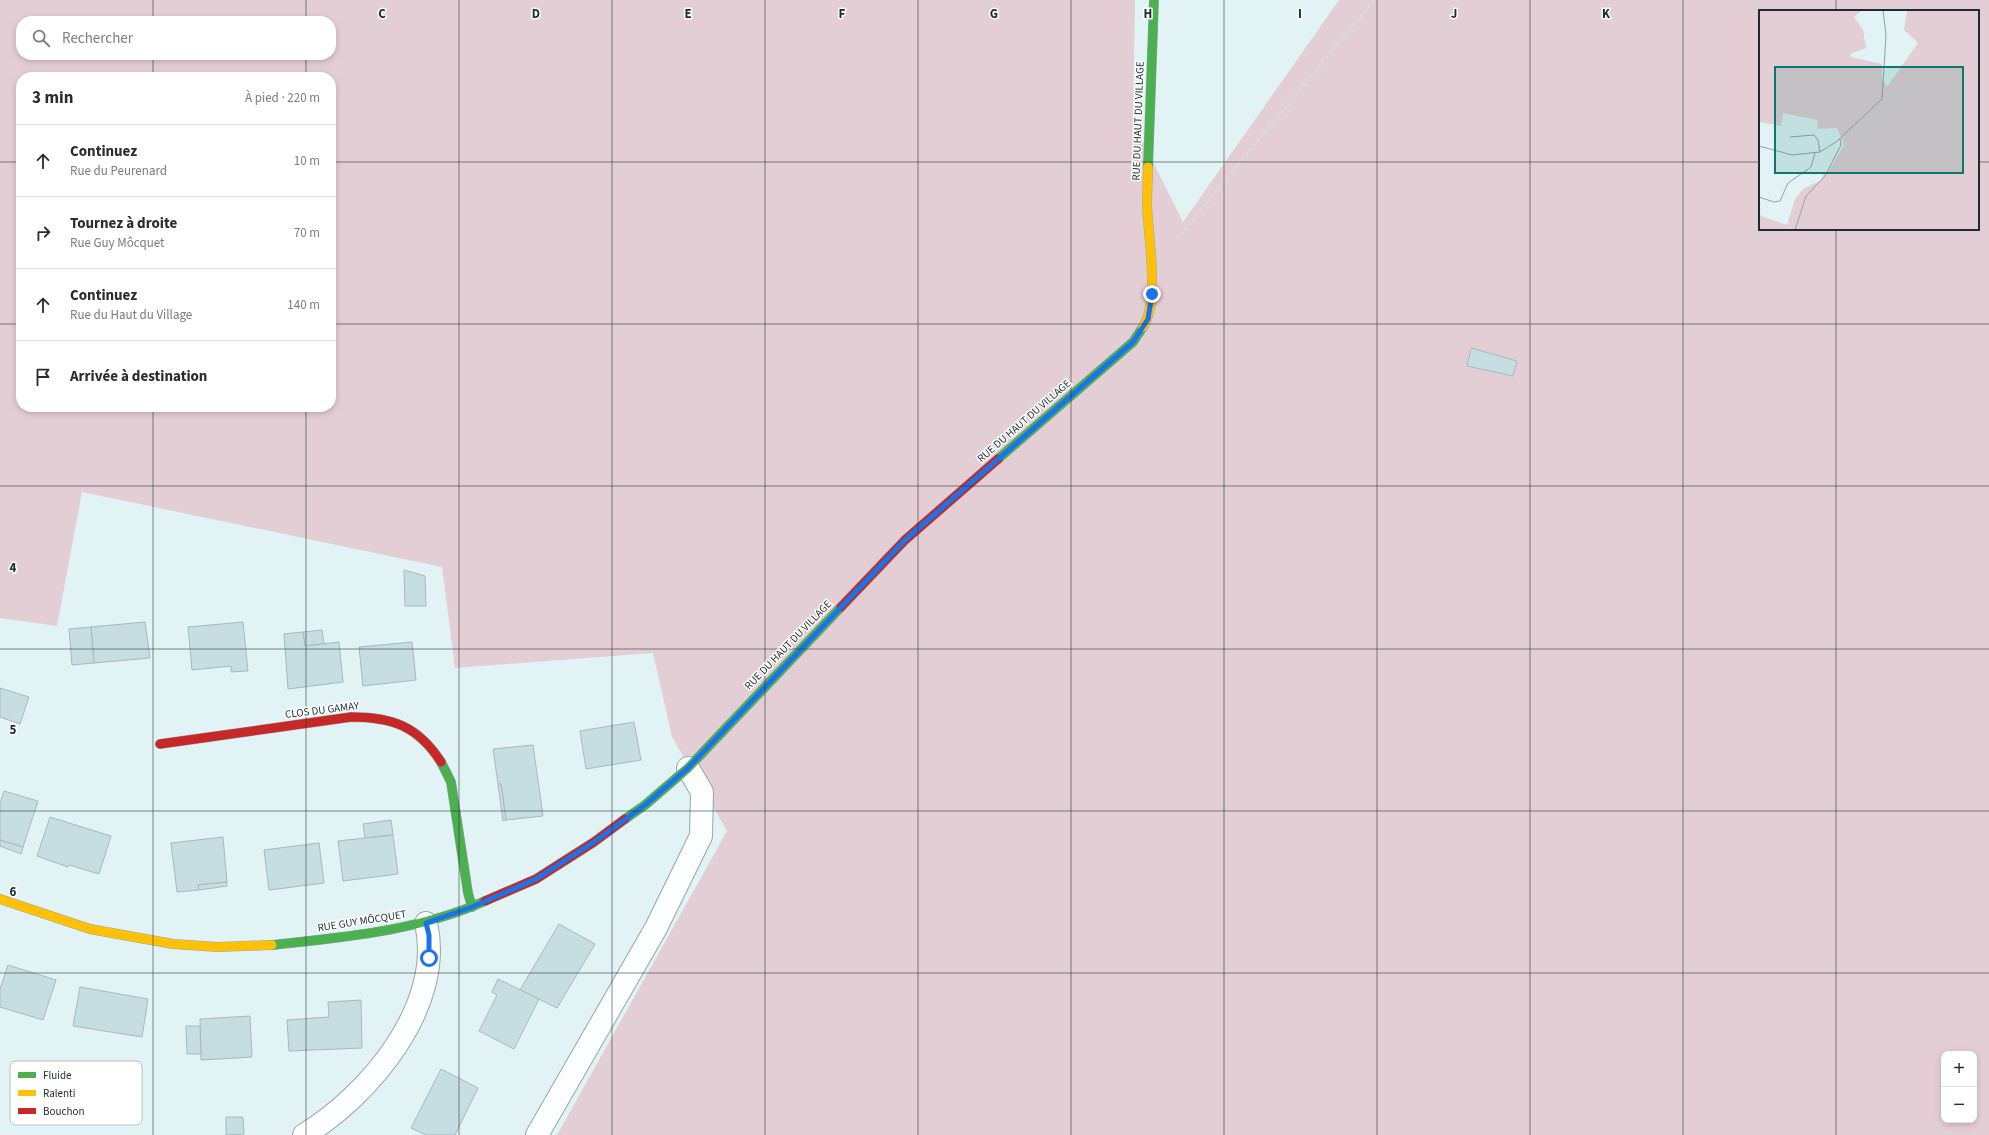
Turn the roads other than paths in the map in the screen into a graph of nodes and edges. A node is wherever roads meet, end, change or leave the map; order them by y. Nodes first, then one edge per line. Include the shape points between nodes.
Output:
1 (1154, 0) edge
2 (160, 744) dead end
3 (688, 768) junction
4 (0, 900) edge
5 (472, 907) junction
6 (426, 923) junction
7 (304, 1135) edge
8 (537, 1135) edge

1 - 3 street, RUE DU HAUT DU VILLAGE via 1147,202 1152,294 1148,319 1133,342 905,540
2 - 5 street, CLOS DU GAMAY via 351,717 368,716 406,727 433,747 444,764 451,782
3 - 5 street, RUE GUY MÔCQUET via 645,805 594,842 536,879
3 - 8 street via 702,792 701,836 656,928
4 - 6 street, RUE GUY MÔCQUET via 90,928 173,944 218,947 264,946 346,937
5 - 6 street, RUE GUY MÔCQUET
6 - 7 street via 429,958 425,982 398,1043 359,1091

